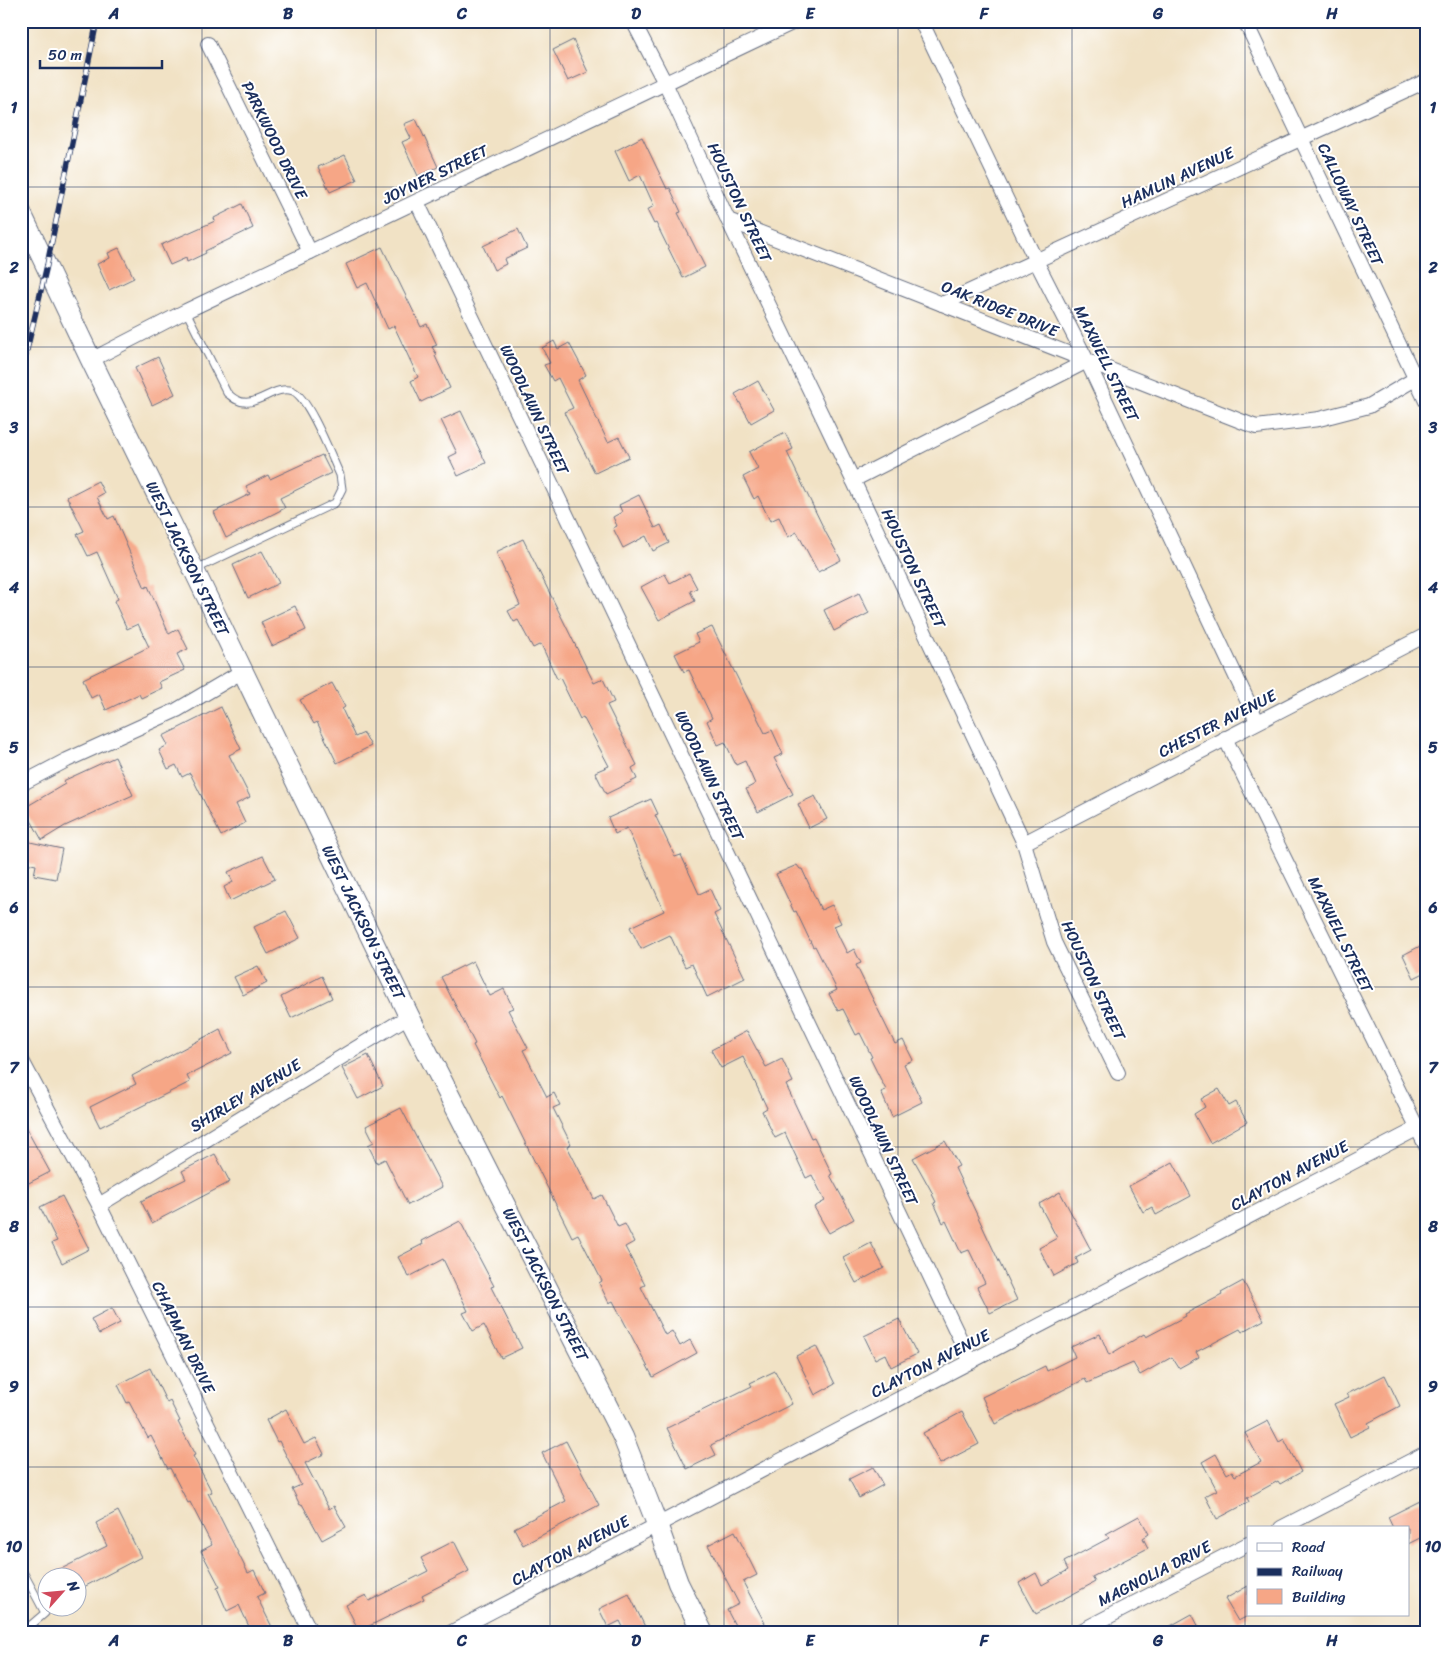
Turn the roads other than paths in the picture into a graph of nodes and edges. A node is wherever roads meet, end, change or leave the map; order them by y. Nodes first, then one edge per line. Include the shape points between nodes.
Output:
1 (633, 21) edge
2 (796, 21) edge
3 (921, 21) edge
4 (1245, 21) edge
5 (208, 44) dead end
6 (1426, 81) edge
7 (665, 83) junction
8 (1301, 138) junction
9 (417, 202) junction
10 (21, 213) edge
11 (728, 220) junction
12 (310, 252) junction
13 (1036, 261) junction
14 (942, 304) junction
15 (186, 311) junction
16 (91, 360) junction
17 (1087, 361) junction
18 (1426, 367) edge
19 (1415, 379) junction
20 (1426, 401) edge
21 (853, 480) junction
22 (194, 570) junction
23 (1426, 635) edge
24 (243, 671) junction
25 (1258, 721) junction
26 (1225, 738) junction
27 (21, 784) edge
28 (1024, 842) junction
29 (409, 1016) junction
30 (21, 1058) edge
31 (1118, 1073) dead end
32 (1422, 1126) edge
33 (1426, 1146) edge
34 (99, 1205) junction
35 (970, 1362) junction
36 (1426, 1453) edge
37 (658, 1524) junction
38 (1285, 1526) edge
39 (1247, 1545) edge
40 (21, 1568) edge
41 (21, 1630) edge
42 (311, 1633) edge
43 (450, 1633) edge
44 (703, 1633) edge
45 (1077, 1633) edge

1 - 7 street, HOUSTON STREET
2 - 7 street, JOYNER STREET
3 - 13 street, MAXWELL STREET
4 - 8 street, CALLOWAY STREET
5 - 12 street, PARKWOOD DRIVE
6 - 8 street, HAMLIN AVENUE
7 - 9 street, JOYNER STREET
7 - 11 street, HOUSTON STREET
8 - 13 street, HAMLIN AVENUE
8 - 19 street, CALLOWAY STREET
9 - 12 street, JOYNER STREET
9 - 35 street, WOODLAWN STREET
10 - 16 street, WEST JACKSON STREET
11 - 14 street, OAK RIDGE DRIVE
11 - 21 street, HOUSTON STREET
12 - 15 street, JOYNER STREET
13 - 14 street, HAMLIN AVENUE
13 - 17 street, MAXWELL STREET
14 - 17 street, OAK RIDGE DRIVE
15 - 16 street, JOYNER STREET
15 - 22 lane via 228,393 238,401 249,402 280,390 293,392 306,403 340,475 342,489 335,503
16 - 22 street, WEST JACKSON STREET
17 - 19 street, OAK RIDGE DRIVE via 1256,427 1319,419 1369,406
17 - 21 street
17 - 25 street, MAXWELL STREET
18 - 19 street, OAK RIDGE DRIVE
19 - 20 street, CALLOWAY STREET
21 - 28 street, HOUSTON STREET
22 - 24 street, WEST JACKSON STREET
23 - 25 street, CHESTER AVENUE
24 - 27 street via 177,710
24 - 29 street, WEST JACKSON STREET
25 - 26 street, CHESTER AVENUE
26 - 28 street, CHESTER AVENUE
26 - 32 street, MAXWELL STREET
28 - 31 street, HOUSTON STREET via 1054,942
29 - 34 street, SHIRLEY AVENUE
29 - 37 street, WEST JACKSON STREET via 623,1437
30 - 34 street, CHAPMAN DRIVE
32 - 33 street, MAXWELL STREET
32 - 35 street, CLAYTON AVENUE
34 - 42 street, CHAPMAN DRIVE
35 - 37 street, CLAYTON AVENUE
36 - 38 street
37 - 43 street, CLAYTON AVENUE
37 - 44 street, WEST JACKSON STREET via 678,1583
39 - 45 street, MAGNOLIA DRIVE
40 - 41 lane via 45,1613

